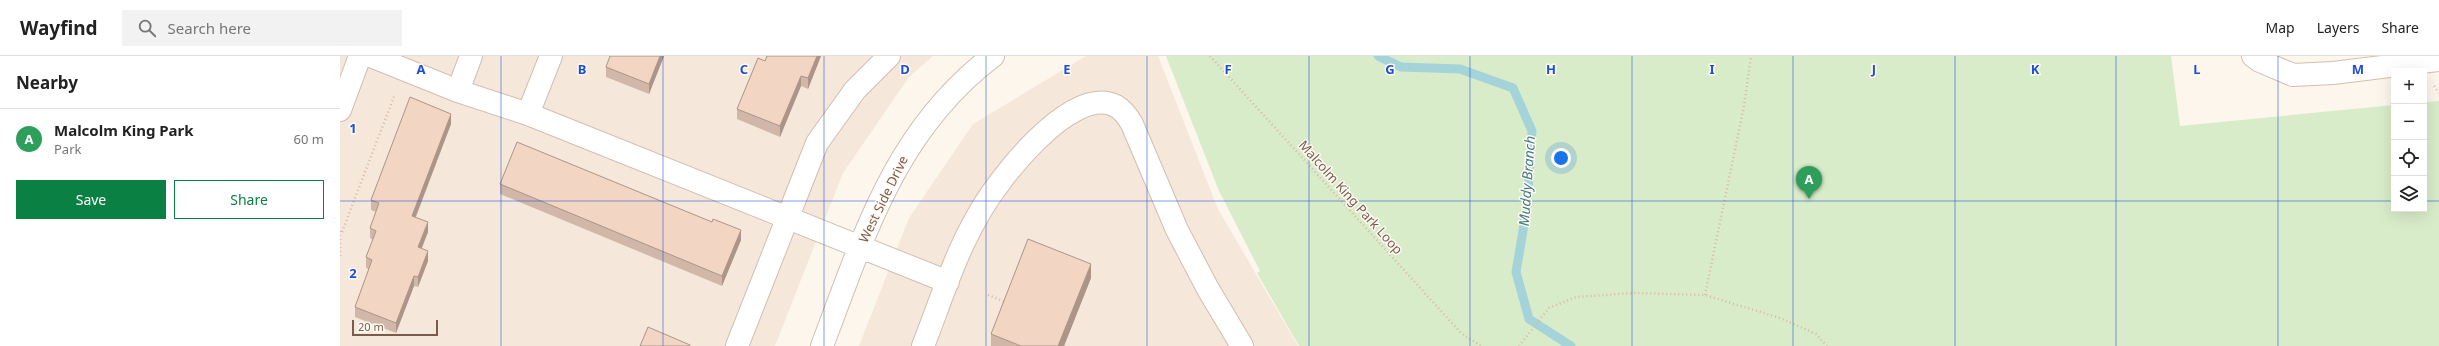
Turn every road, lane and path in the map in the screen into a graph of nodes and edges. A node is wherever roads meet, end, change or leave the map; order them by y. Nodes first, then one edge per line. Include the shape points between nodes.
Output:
1 (360, 56) edge
2 (371, 56) edge
3 (471, 56) edge
4 (551, 56) edge
5 (890, 56) edge
6 (993, 56) edge
7 (1210, 56) edge
8 (1751, 56) edge
9 (2253, 56) edge
10 (2439, 60) edge
11 (458, 91) junction
12 (396, 92) dead end
13 (340, 110) edge
14 (528, 114) junction
15 (788, 218) junction
16 (341, 231) edge
17 (860, 248) junction
18 (340, 256) edge
19 (948, 282) junction
20 (988, 295) dead end
21 (1705, 295) junction
22 (1008, 303) edge
23 (737, 346) edge
24 (822, 346) edge
25 (923, 346) edge
26 (1242, 346) edge
27 (1481, 346) edge
28 (1519, 346) edge
29 (1827, 346) edge

1 - 13 street
2 - 11 street
3 - 11 street
4 - 14 street
5 - 15 street via 855,90 817,143 802,176
6 - 17 street, West Side Drive via 978,67 945,100 918,132 891,177
7 - 27 path, Malcolm King Park Loop via 1461,333
8 - 21 path via 1744,106
9 - 10 street via 2260,62 2293,75 2333,73
11 - 14 street
12 - 16 path
14 - 15 street
15 - 17 street
15 - 23 street
16 - 18 path
17 - 19 street
17 - 24 street, West Side Drive
19 - 25 street
19 - 26 street via 977,217 1008,171 1058,121 1077,108 1103,103 1115,106 1125,113 1132,124 1178,230 1208,289
20 - 22 path
21 - 28 path via 1634,293 1576,297 1549,308
21 - 29 path via 1780,318 1816,334

